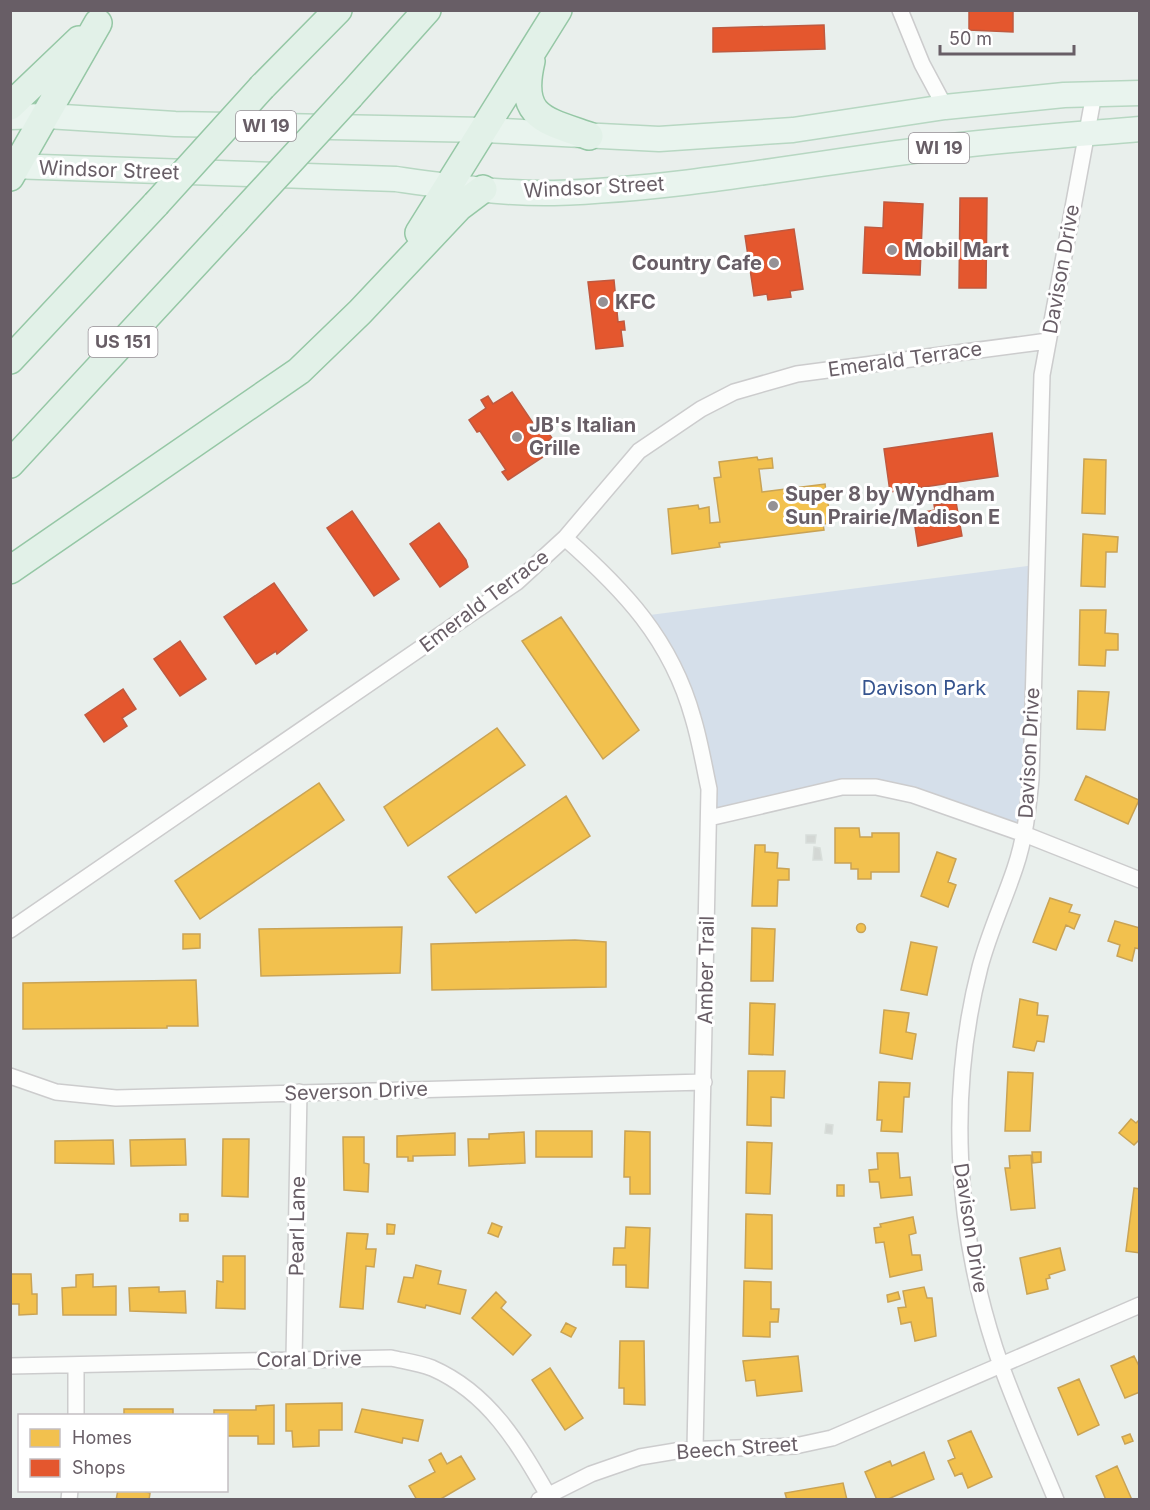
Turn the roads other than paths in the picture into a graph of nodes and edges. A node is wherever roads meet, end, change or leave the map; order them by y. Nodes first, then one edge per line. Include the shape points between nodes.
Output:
1 (338, 10) edge
2 (427, 10) edge
3 (558, 10) edge
4 (900, 10) edge
5 (105, 17) edge
6 (534, 49) junction
7 (1140, 93) edge
8 (1094, 94) junction
9 (10, 106) edge
10 (945, 107) junction
11 (47, 116) junction
12 (10, 117) edge
13 (1140, 129) edge
14 (485, 130) junction
15 (1085, 134) junction
16 (589, 136) junction
17 (12, 170) edge
18 (446, 186) junction
19 (483, 189) junction
20 (393, 279) junction
21 (1048, 341) junction
22 (10, 360) edge
23 (10, 464) edge
24 (565, 537) junction
25 (10, 570) edge
26 (709, 818) junction
27 (1024, 834) junction
28 (1140, 880) edge
29 (10, 930) edge
30 (10, 1076) edge
31 (704, 1082) junction
32 (299, 1092) junction
33 (1140, 1305) edge
34 (294, 1359) junction
35 (75, 1365) junction
36 (1002, 1365) junction
37 (10, 1366) edge
38 (76, 1414) edge
39 (695, 1449) junction
40 (543, 1497) edge
41 (1056, 1500) edge

1 - 22 highway, bridge
2 - 23 highway, US 151, bridge
3 - 6 highway
4 - 10 street
5 - 9 highway
5 - 11 highway
6 - 14 highway
6 - 16 highway via 525,86 530,105 552,123
7 - 8 main road, WI 19
8 - 10 main road, WI 19
8 - 15 street, Davison Drive
10 - 16 main road, WI 19 via 793,129 659,139
11 - 12 main road, WI 19
11 - 14 main road, WI 19 via 175,124
11 - 17 highway
13 - 15 main road, Windsor Street / WI 19
14 - 16 main road, WI 19
14 - 18 highway
15 - 19 main road, Windsor Street / WI 19 via 927,149 682,183 552,193
15 - 21 street, Davison Drive
17 - 18 main road, Windsor Street / WI 19 via 396,179
18 - 19 main road, Windsor Street / WI 19
18 - 20 highway
19 - 20 highway via 459,207
20 - 25 highway via 298,371
21 - 24 street, Emerald Terrace via 797,374 734,392 639,451
21 - 27 street, Davison Drive via 1042,384 1031,779
24 - 26 street, Amber Trail via 613,580 657,635 676,672 693,718 709,789
24 - 29 street, Emerald Terrace via 517,582
26 - 27 street via 842,787 876,787 914,795
26 - 31 street, Amber Trail
27 - 28 street
27 - 36 street, Davison Drive via 980,966 964,1057 960,1115 959,1166 967,1234 980,1297
30 - 32 street, Severson Drive via 56,1092 116,1098
31 - 32 street, Severson Drive
31 - 39 street, Amber Trail
32 - 34 street, Pearl Lane
33 - 36 street, Beech Street
34 - 35 street, Coral Drive
34 - 40 street, Coral Drive via 391,1358 430,1367 471,1390 504,1423
35 - 37 street, Coral Drive
35 - 38 street
36 - 39 street, Beech Street via 832,1438 795,1446
36 - 41 street, Davison Drive
39 - 40 street, Beech Street via 640,1457

